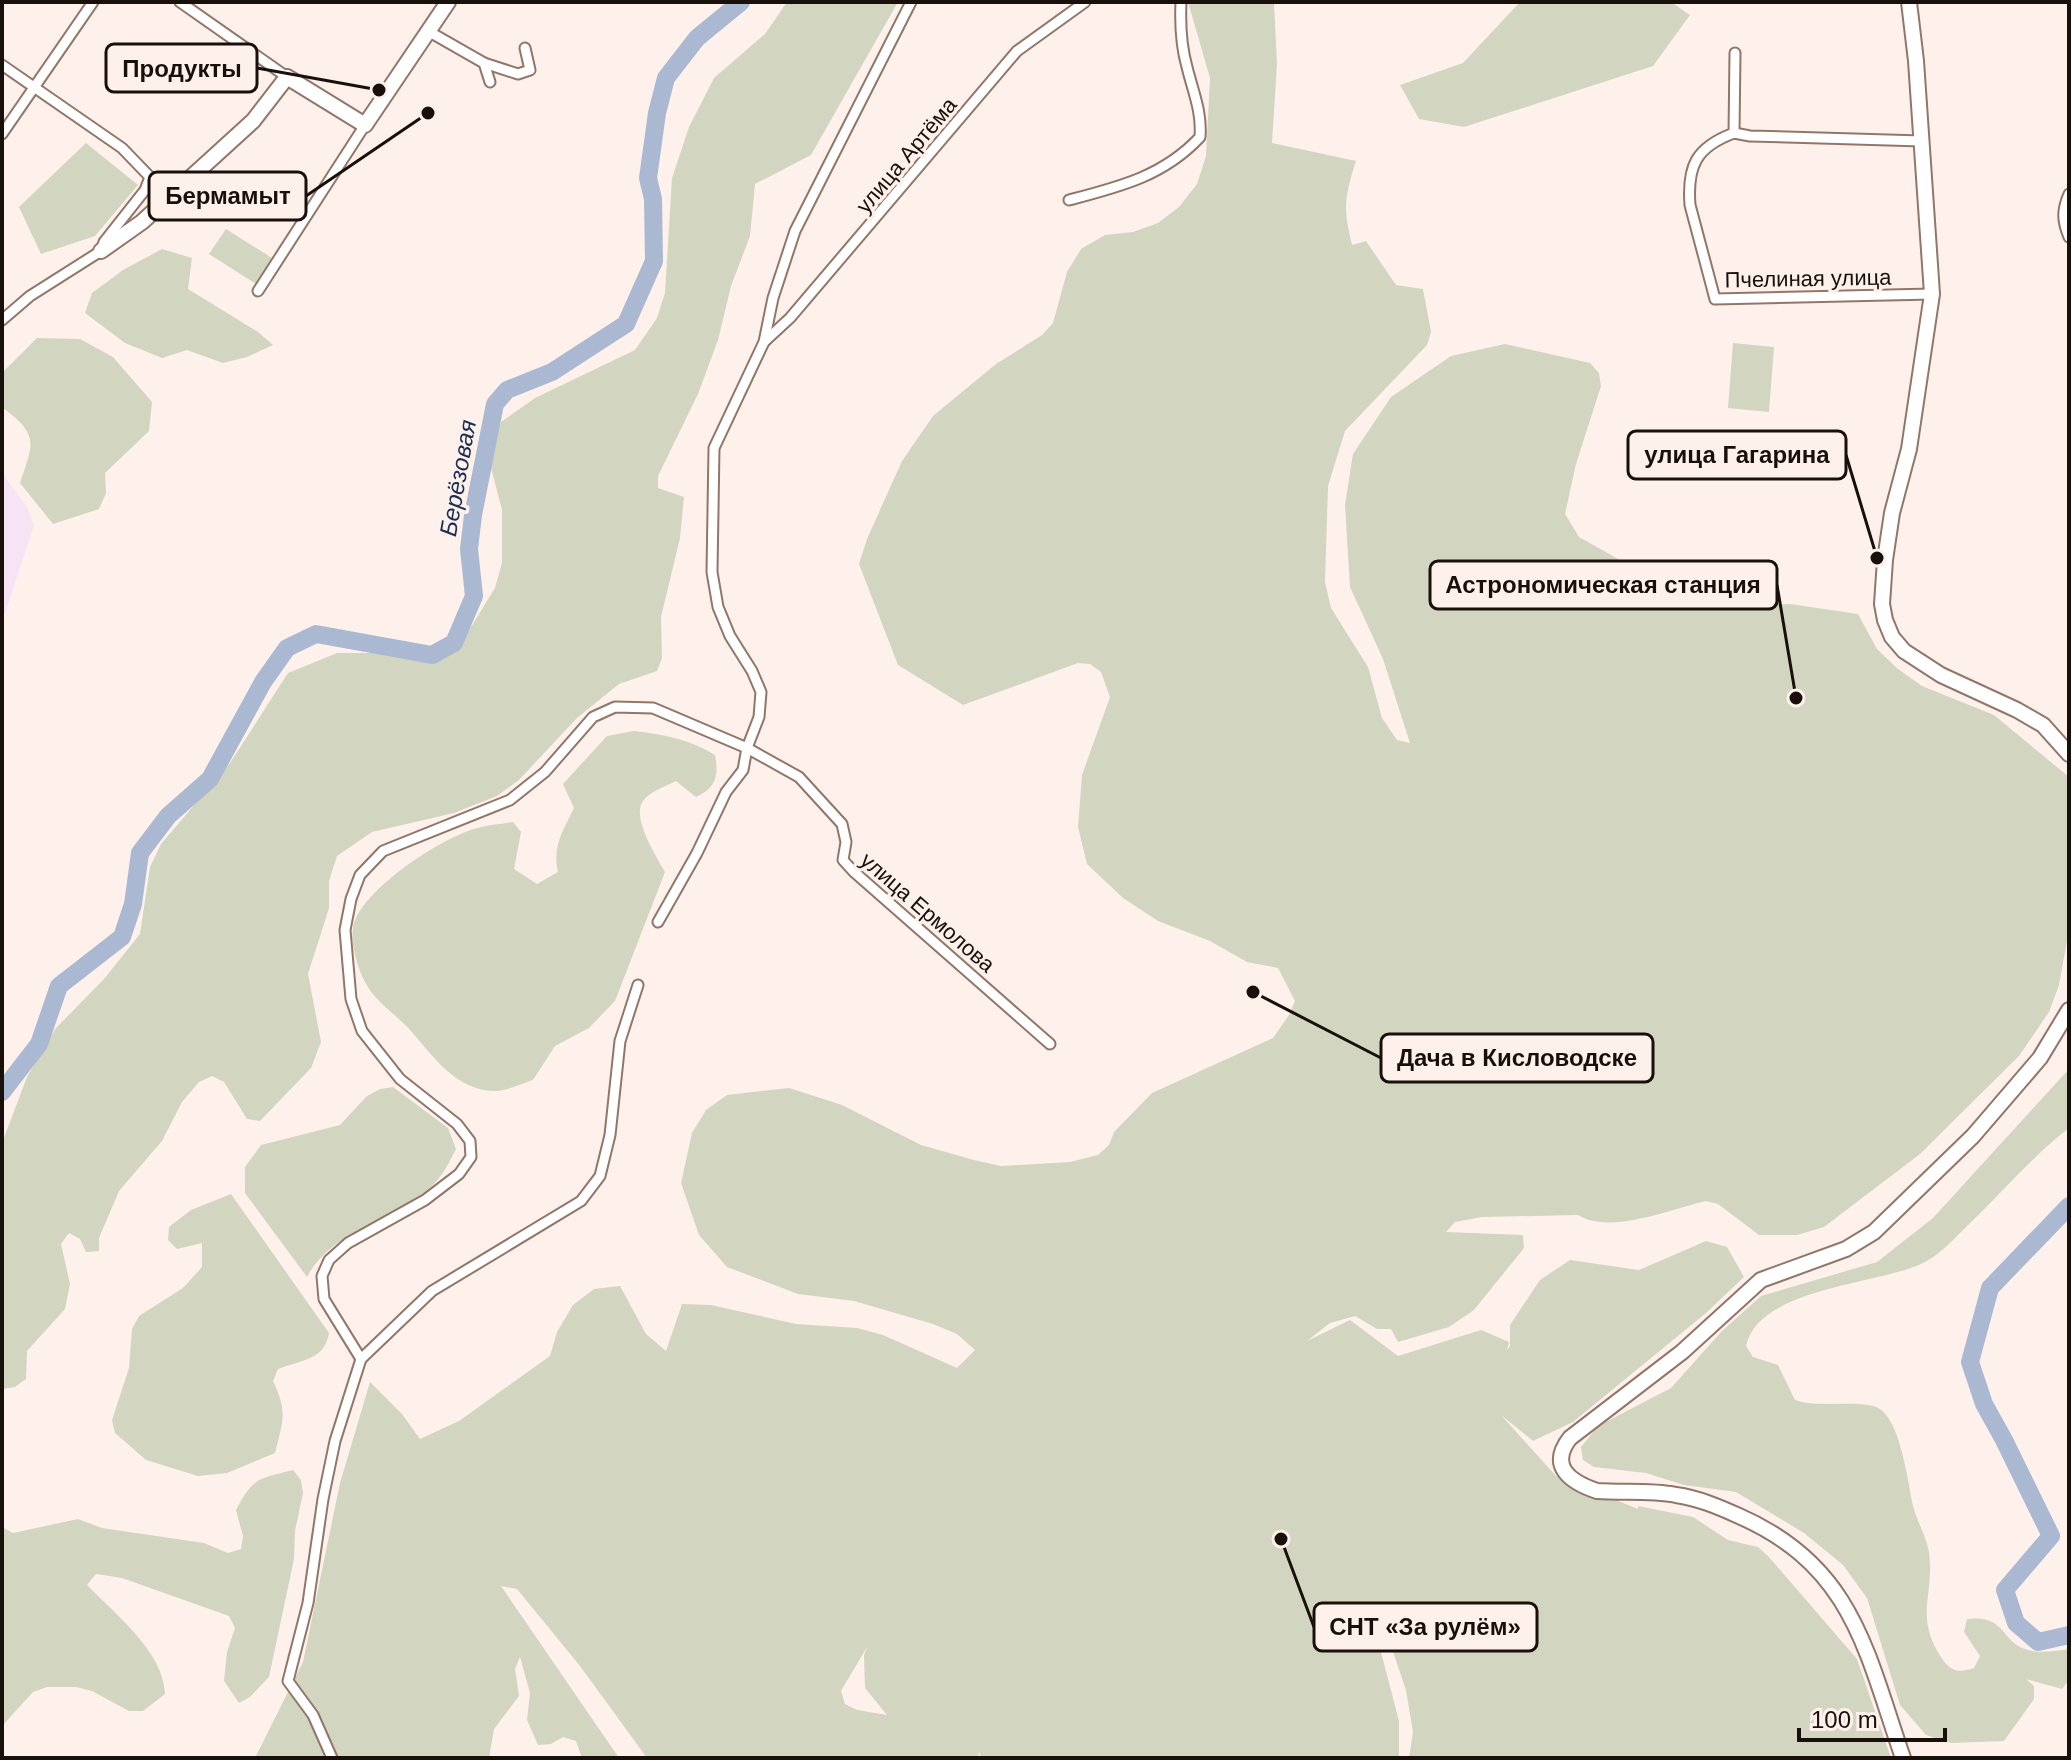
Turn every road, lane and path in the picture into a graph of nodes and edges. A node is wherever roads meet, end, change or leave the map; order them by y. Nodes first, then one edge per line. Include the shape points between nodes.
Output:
1 (93, 2) edge
2 (180, 2) edge
3 (448, 2) edge
4 (911, 2) edge
5 (1085, 2) edge
6 (1181, 2) edge
7 (1909, 2) edge
8 (428, 31) junction
9 (525, 48) dead end
10 (1735, 53) dead end
11 (484, 63) junction
12 (2, 65) edge
13 (287, 77) junction
14 (490, 82) dead end
15 (35, 87) junction
16 (365, 125) junction
17 (1734, 133) junction
18 (2, 134) edge
19 (1922, 141) junction
20 (2069, 194) edge
21 (1069, 200) dead end
22 (2069, 237) edge
23 (101, 251) junction
24 (258, 291) dead end
25 (1932, 294) junction
26 (2, 320) edge
27 (764, 342) junction
28 (747, 748) junction
29 (2069, 754) edge
30 (658, 922) dead end
31 (638, 985) dead end
32 (2069, 1010) edge
33 (1050, 1044) dead end
34 (361, 1359) junction
35 (332, 1758) edge
36 (1903, 1758) edge

1 - 15 street
2 - 13 street
3 - 8 street
4 - 27 street via 795,231
5 - 27 street, улица Артёма via 1017,51
6 - 21 street via 1180,33 1201,120 1200,137 1165,168 1127,185
7 - 19 street
8 - 11 street
8 - 16 street
9 - 11 street via 530,70 518,74
10 - 17 street
11 - 14 street
12 - 15 street
13 - 16 street
13 - 23 street via 253,121 142,222
15 - 18 street
15 - 23 street via 122,148 150,177
16 - 24 street
17 - 19 street
17 - 25 street, Пчелиная улица via 1701,151 1689,189 1715,299
19 - 25 street
20 - 22 street via 2063,208
23 - 26 street
25 - 29 street via 1909,449 1885,560 1885,620 1904,651 2043,725
27 - 28 street via 714,448 712,572 718,607 761,692 759,717
28 - 30 street via 743,770 726,792
28 - 33 street, улица Ермолова via 799,777 842,824 843,860
28 - 34 street, улица Ермолова via 653,708 615,707 593,717 545,772 510,800 383,851 360,875 345,930 351,999 362,1031 400,1079 457,1124 470,1141 471,1157 459,1174 425,1200 348,1243 329,1260 322,1276 324,1299
31 - 34 street via 620,1041 600,1176 581,1201 432,1291
32 - 36 street via 2040,1058 1973,1136 1874,1232 1846,1249 1761,1280 1682,1352 1570,1438 1561,1456 1567,1474 1584,1487 1701,1500 1775,1535 1810,1562 1834,1587 1853,1620
34 - 35 street via 335,1441 308,1603 288,1681 313,1715

